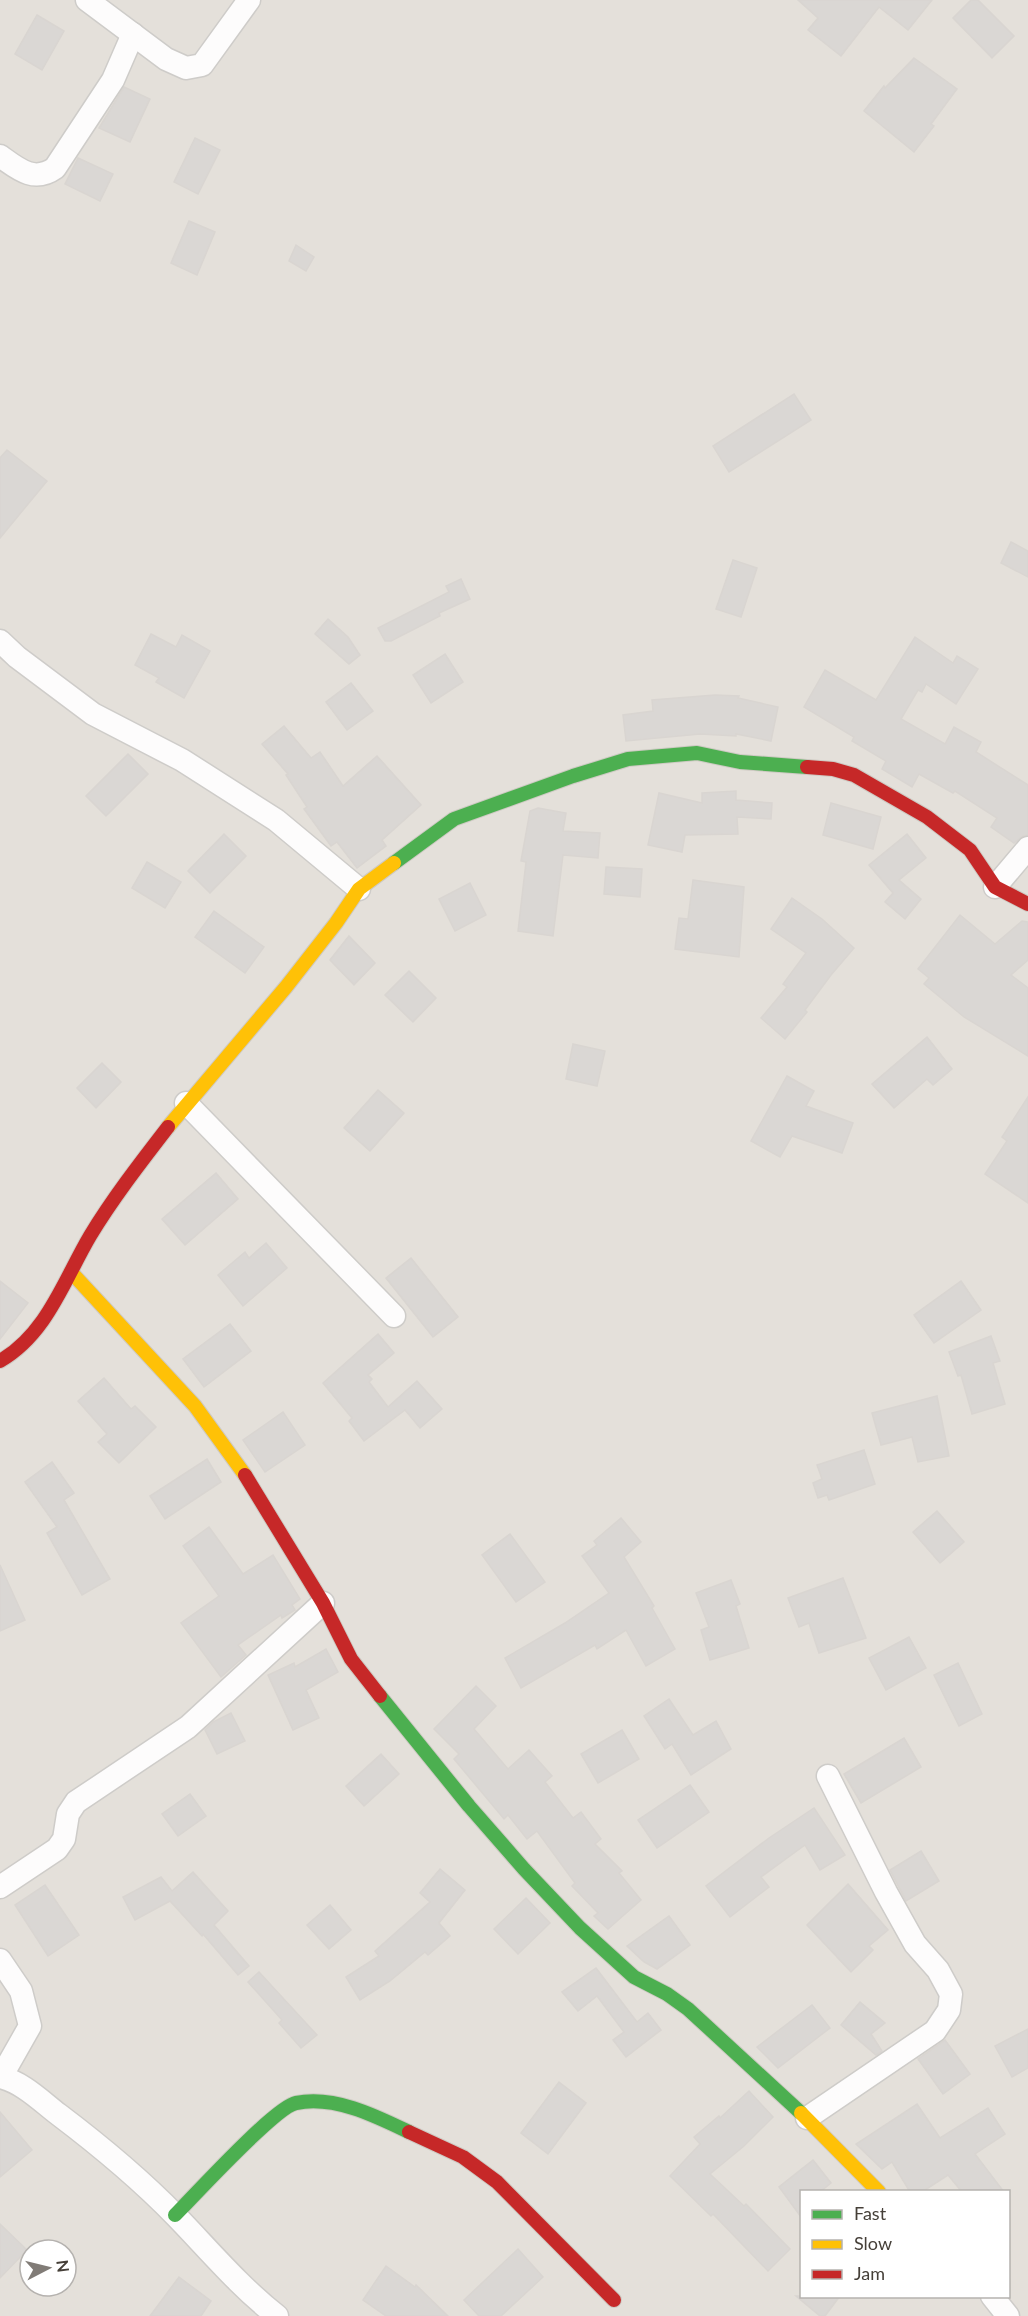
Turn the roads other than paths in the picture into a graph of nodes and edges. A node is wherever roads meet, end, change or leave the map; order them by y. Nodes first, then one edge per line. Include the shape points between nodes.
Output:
1 (87, 0) edge
2 (249, 0) edge
3 (133, 34) junction
4 (0, 156) edge
5 (0, 641) edge
6 (1028, 848) edge
7 (995, 887) junction
8 (359, 890) junction
9 (1028, 904) edge
10 (186, 1103) junction
11 (71, 1272) junction
12 (394, 1316) dead end
13 (0, 1361) edge
14 (323, 1603) junction
15 (828, 1776) dead end
16 (0, 1887) edge
17 (0, 1960) edge
18 (1, 2077) edge
19 (807, 2118) junction
20 (877, 2190) edge
21 (175, 2215) junction
22 (994, 2298) edge
23 (614, 2300) dead end
24 (263, 2312) edge
25 (1008, 2316) edge

1 - 3 street
2 - 3 street via 202,65 186,68 166,59
3 - 4 street via 113,80 55,168 36,175 21,171
5 - 8 street via 93,714 182,760 276,820
6 - 7 street
7 - 8 street via 970,850 900,799 854,775 833,769 740,762 697,753 628,759 454,819
7 - 9 street
8 - 10 street via 286,987
10 - 11 street via 91,1234
10 - 12 street
11 - 13 street via 41,1325 14,1353
11 - 14 street via 195,1406 241,1468
14 - 16 street via 188,1727 76,1802 57,1849
14 - 19 street via 351,1659 524,1869 633,1977 688,2008
15 - 19 street via 886,1893 915,1944 938,1970 951,1994 949,2010 934,2031
17 - 18 street via 21,1991 30,2026
18 - 21 street via 17,2083 75,2126
19 - 20 street
21 - 23 street via 261,2128 293,2103 320,2101 374,2115 463,2157 497,2182
21 - 24 street
22 - 25 street

